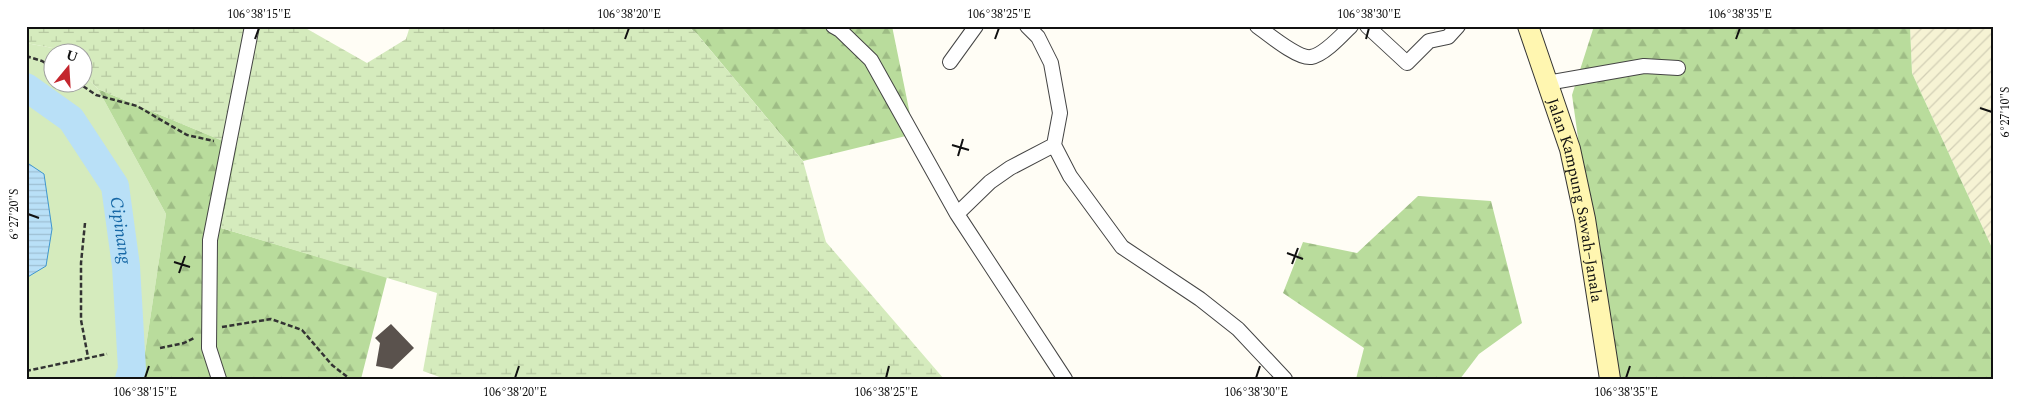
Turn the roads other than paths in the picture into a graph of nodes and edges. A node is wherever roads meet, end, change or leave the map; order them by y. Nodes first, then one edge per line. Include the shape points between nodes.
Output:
1 (252, 26) edge
2 (833, 26) edge
3 (976, 26) edge
4 (1027, 26) edge
5 (1257, 26) edge
6 (1352, 26) edge
7 (1367, 26) edge
8 (1458, 26) edge
9 (1528, 26) edge
10 (950, 62) dead end
11 (1678, 68) dead end
12 (1548, 83) junction
13 (1054, 145) junction
14 (957, 214) junction
15 (219, 379) edge
16 (1065, 379) edge
17 (1285, 379) edge
18 (1610, 379) edge

1 - 15 street via 210,240 209,348
2 - 14 street via 871,60
3 - 10 street
4 - 13 street via 1038,36 1051,63 1060,113
5 - 6 street via 1297,54 1310,57 1321,52
7 - 8 street via 1407,63 1429,41 1448,37
9 - 12 main road, Jalan Kampung Sawah–Janala
11 - 12 street via 1644,66
12 - 18 main road, Jalan Kampung Sawah–Janala via 1570,149 1585,219
13 - 14 street via 990,182
13 - 17 street via 1070,176 1122,247 1200,299 1238,329
14 - 16 street

